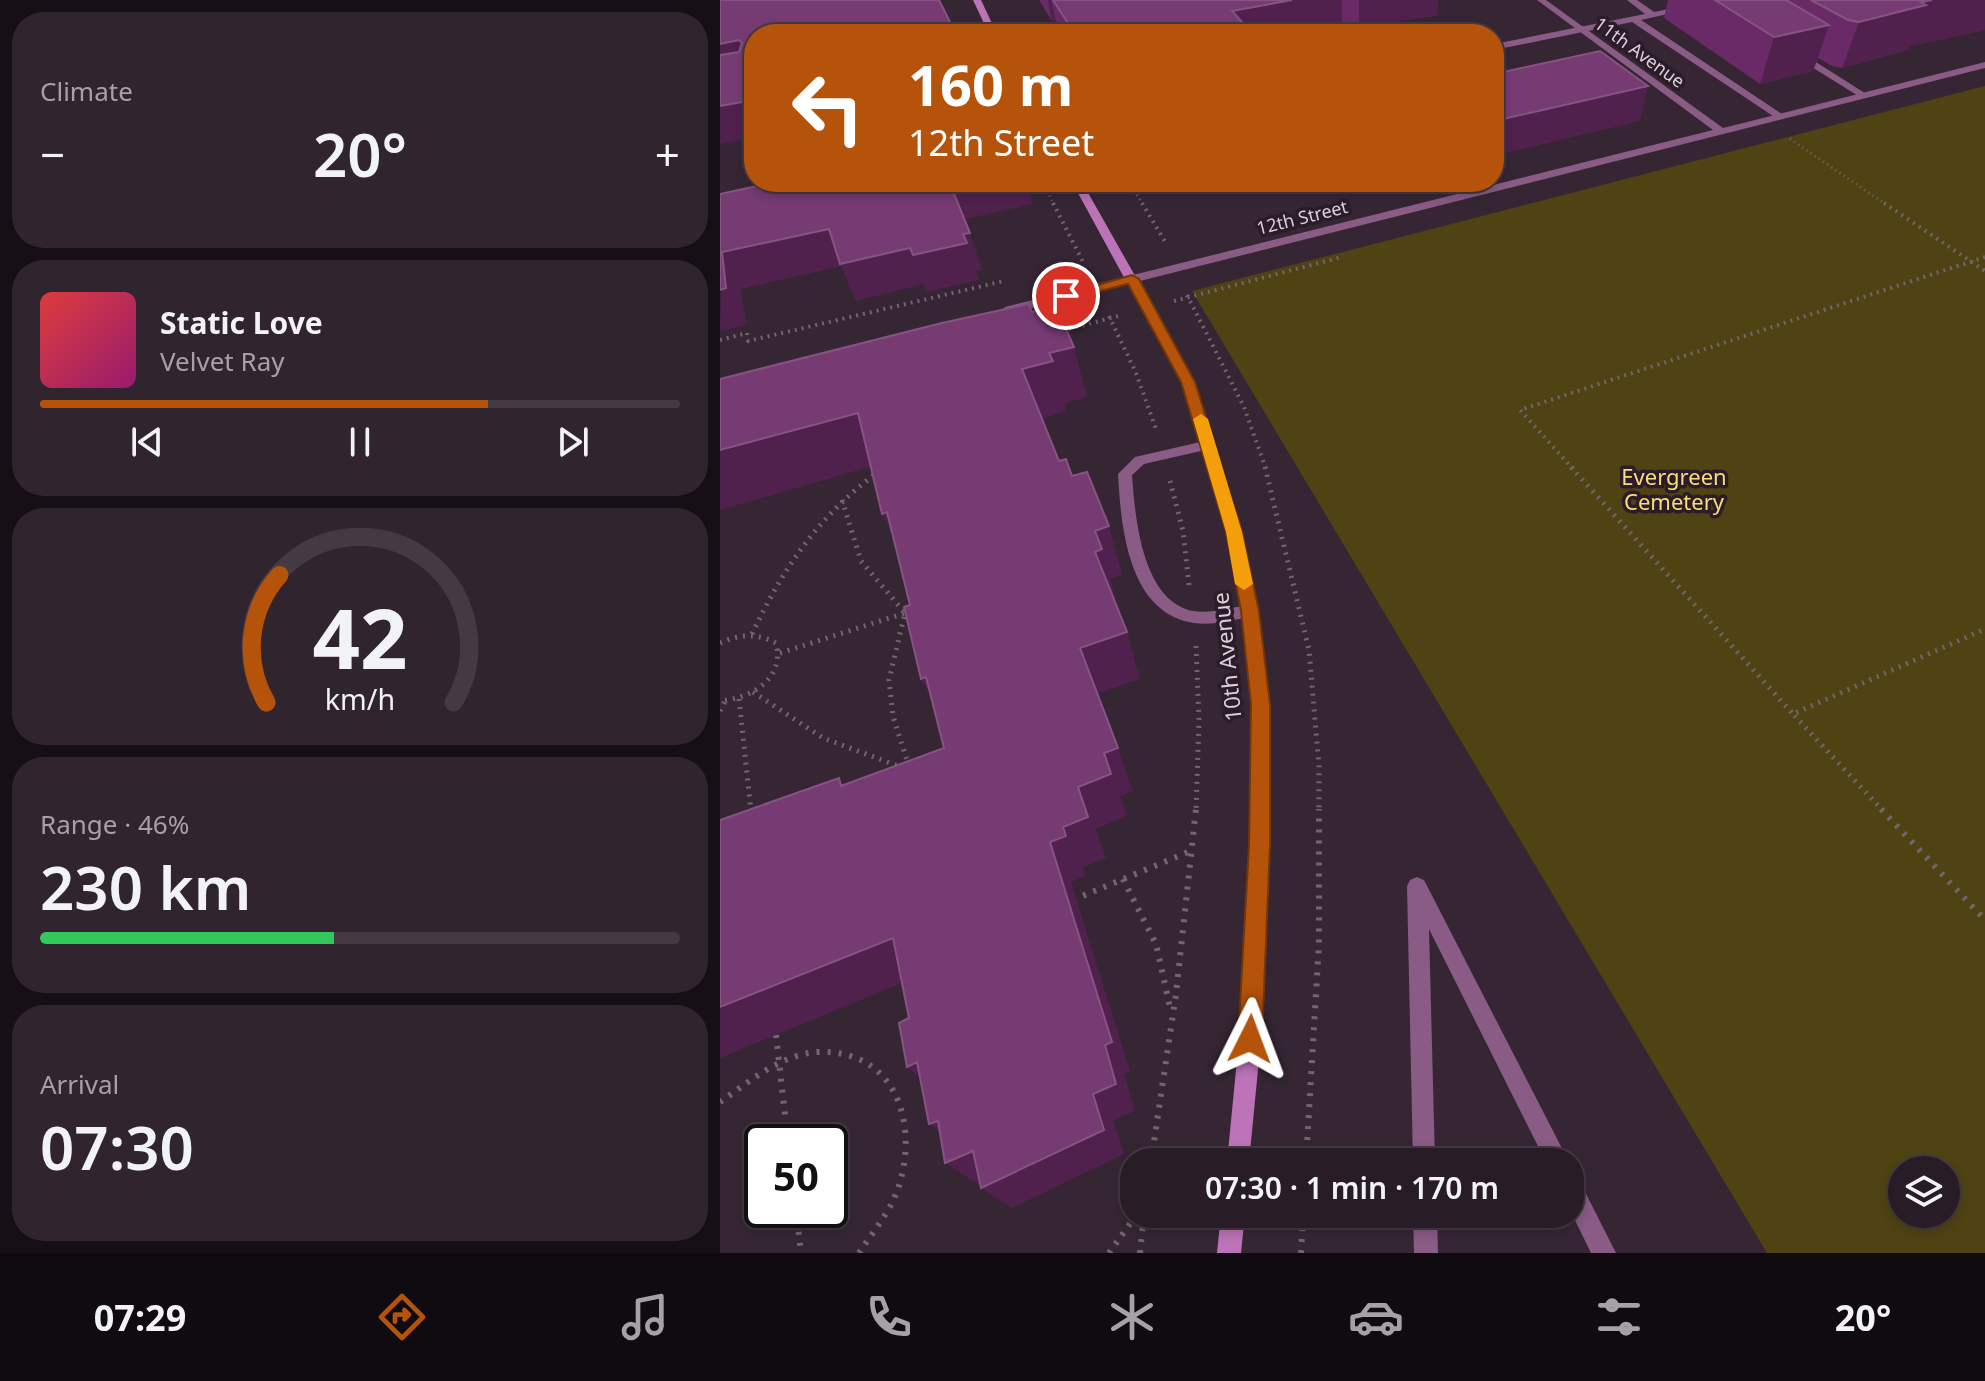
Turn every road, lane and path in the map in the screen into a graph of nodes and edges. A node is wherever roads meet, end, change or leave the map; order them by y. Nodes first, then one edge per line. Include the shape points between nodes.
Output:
1 (977, 0) edge
2 (1541, 0) edge
3 (1631, 0) edge
4 (1720, 1) edge
5 (1653, 15) junction
6 (1089, 19) edge
7 (1634, 19) junction
8 (988, 24) edge
9 (1061, 24) edge
10 (1581, 29) junction
11 (1504, 45) edge
12 (1786, 47) edge
13 (1985, 65) edge
14 (1863, 95) junction
15 (1779, 116) junction
16 (1762, 121) junction
17 (1721, 131) junction
18 (1504, 185) edge
19 (1048, 192) edge
20 (1083, 192) edge
21 (1135, 192) edge
22 (1477, 192) edge
23 (1985, 257) edge
24 (1971, 261) junction
25 (1181, 266) junction
26 (1985, 271) edge
27 (1132, 279) junction
28 (1007, 280) dead end
29 (1096, 288) junction
30 (1187, 297) dead end
31 (1148, 308) junction
32 (992, 314) edge
33 (1110, 318) junction
34 (1050, 334) edge
35 (720, 340) edge
36 (1209, 445) junction
37 (1164, 454) junction
38 (888, 466) edge
39 (842, 500) junction
40 (916, 609) edge
41 (1250, 611) junction
42 (905, 613) junction
43 (1193, 617) junction
44 (1985, 629) edge
45 (752, 634) junction
46 (720, 643) edge
47 (780, 653) junction
48 (753, 692) junction
49 (739, 699) junction
50 (723, 701) edge
51 (720, 711) edge
52 (1793, 714) junction
53 (910, 769) junction
54 (896, 775) edge
55 (753, 826) edge
56 (1194, 850) junction
57 (1123, 879) junction
58 (1065, 903) edge
59 (1985, 920) edge
60 (1173, 1021) junction
61 (776, 1035) edge
62 (779, 1061) junction
63 (720, 1102) edge
64 (786, 1124) edge
65 (1153, 1148) edge
66 (1239, 1148) edge
67 (1424, 1148) edge
68 (1551, 1148) edge
69 (1584, 1214) edge
70 (798, 1228) edge
71 (1127, 1228) edge
72 (1143, 1228) edge
73 (1232, 1228) edge
74 (1302, 1228) edge
75 (1425, 1228) edge
76 (801, 1253) edge
77 (859, 1253) edge
78 (1109, 1253) edge
79 (1140, 1253) edge
80 (1229, 1253) edge
81 (1301, 1253) edge
82 (1426, 1253) edge
83 (1604, 1253) edge

1 - 8 main road
2 - 10 street, 11th Avenue
3 - 5 street
4 - 5 street
5 - 7 street
6 - 9 street
7 - 10 street
7 - 15 street
10 - 11 street
10 - 17 street, 11th Avenue
12 - 14 street
13 - 14 street, 12th Street
14 - 15 street, 12th Street
15 - 16 street, 12th Street
16 - 17 street, 12th Street
16 - 24 path
17 - 18 street, 12th Street
19 - 29 path
20 - 27 main road, 10th Avenue
21 - 25 path
22 - 25 street, 12th Street
23 - 24 path
24 - 26 path
24 - 52 path via 1520,410
25 - 27 street, 12th Street
27 - 29 street, 12th Street
27 - 31 main road, 10th Avenue
28 - 35 path via 748,341 747,333
29 - 32 street, 12th Street
29 - 33 path
30 - 31 path
31 - 33 path
31 - 36 main road, 10th Avenue via 1188,382
33 - 34 path
33 - 37 path
36 - 37 street
36 - 41 main road, 10th Avenue
37 - 43 path via 1183,531
37 - 43 street via 1140,460 1125,474 1127,504 1144,578 1165,606
38 - 39 path
39 - 42 path via 867,569
39 - 45 path via 790,562
40 - 42 path
41 - 43 street
41 - 66 main road, 10th Avenue via 1261,704 1259,845
42 - 47 path
42 - 53 path via 889,680 893,716
43 - 56 path via 1201,700
44 - 52 path
45 - 46 path
45 - 47 path via 776,643
47 - 48 path via 775,673
48 - 49 path
48 - 53 path via 830,744
49 - 50 path
49 - 55 path
50 - 51 path
52 - 59 path
53 - 54 path
56 - 57 path
56 - 60 path
57 - 58 path
57 - 60 path via 1156,944
60 - 65 path
61 - 62 path
62 - 63 path via 743,1081
62 - 64 path
62 - 77 path via 818,1051 854,1056 883,1073 902,1101 910,1139 902,1182 881,1226
67 - 68 street via 1417,886
69 - 83 street
70 - 76 path
71 - 78 path
72 - 79 path
73 - 80 main road
74 - 81 path
75 - 82 street

